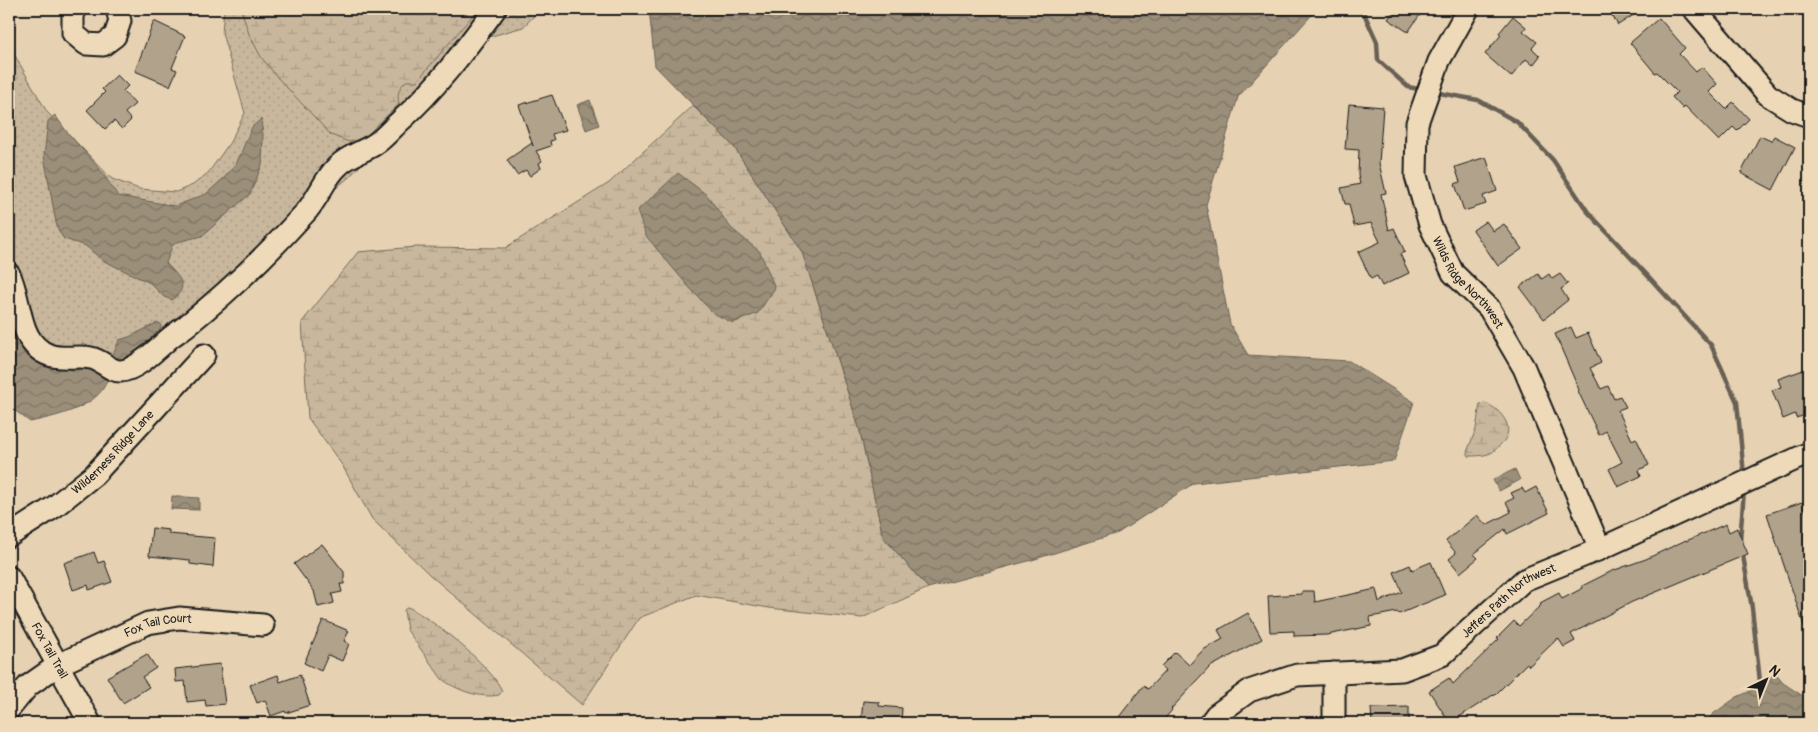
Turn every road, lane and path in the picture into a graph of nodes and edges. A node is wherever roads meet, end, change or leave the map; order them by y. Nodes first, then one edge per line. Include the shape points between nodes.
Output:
1 (76, 9) edge
2 (117, 9) edge
3 (495, 9) edge
4 (1468, 9) edge
5 (1694, 9) edge
6 (1809, 116) edge
7 (9, 274) edge
8 (204, 355) dead end
9 (1809, 453) edge
10 (9, 536) edge
11 (1600, 549) junction
12 (9, 577) edge
13 (263, 625) dead end
14 (58, 664) junction
15 (1334, 673) junction
16 (9, 709) edge
17 (90, 723) edge
18 (1210, 723) edge
19 (1334, 723) edge

1 - 2 street via 73,32 86,44 103,44 115,36 120,21
3 - 7 street via 438,83 406,117 375,144 338,165 305,214 241,278 129,369 120,372 95,359 50,355 37,348 22,321
4 - 11 street, Wilds Ridge Northwest via 1439,60 1417,124 1416,176 1430,224 1453,273 1489,308 1524,368
5 - 6 street via 1768,94 1792,110
8 - 10 street, Wilderness Ridge Lane via 94,475 54,507
9 - 11 street, Jeffers Path Northwest
11 - 15 street, Jeffers Path Northwest via 1524,580 1442,655 1402,670
12 - 14 street, Fox Tail Trail
13 - 14 street, Fox Tail Court via 179,618 148,623
14 - 16 street, Fox Tail Court via 28,686
14 - 17 street, Fox Tail Trail
15 - 18 street, Jeffers Path Northwest via 1297,675 1249,691 1216,714
15 - 19 street

